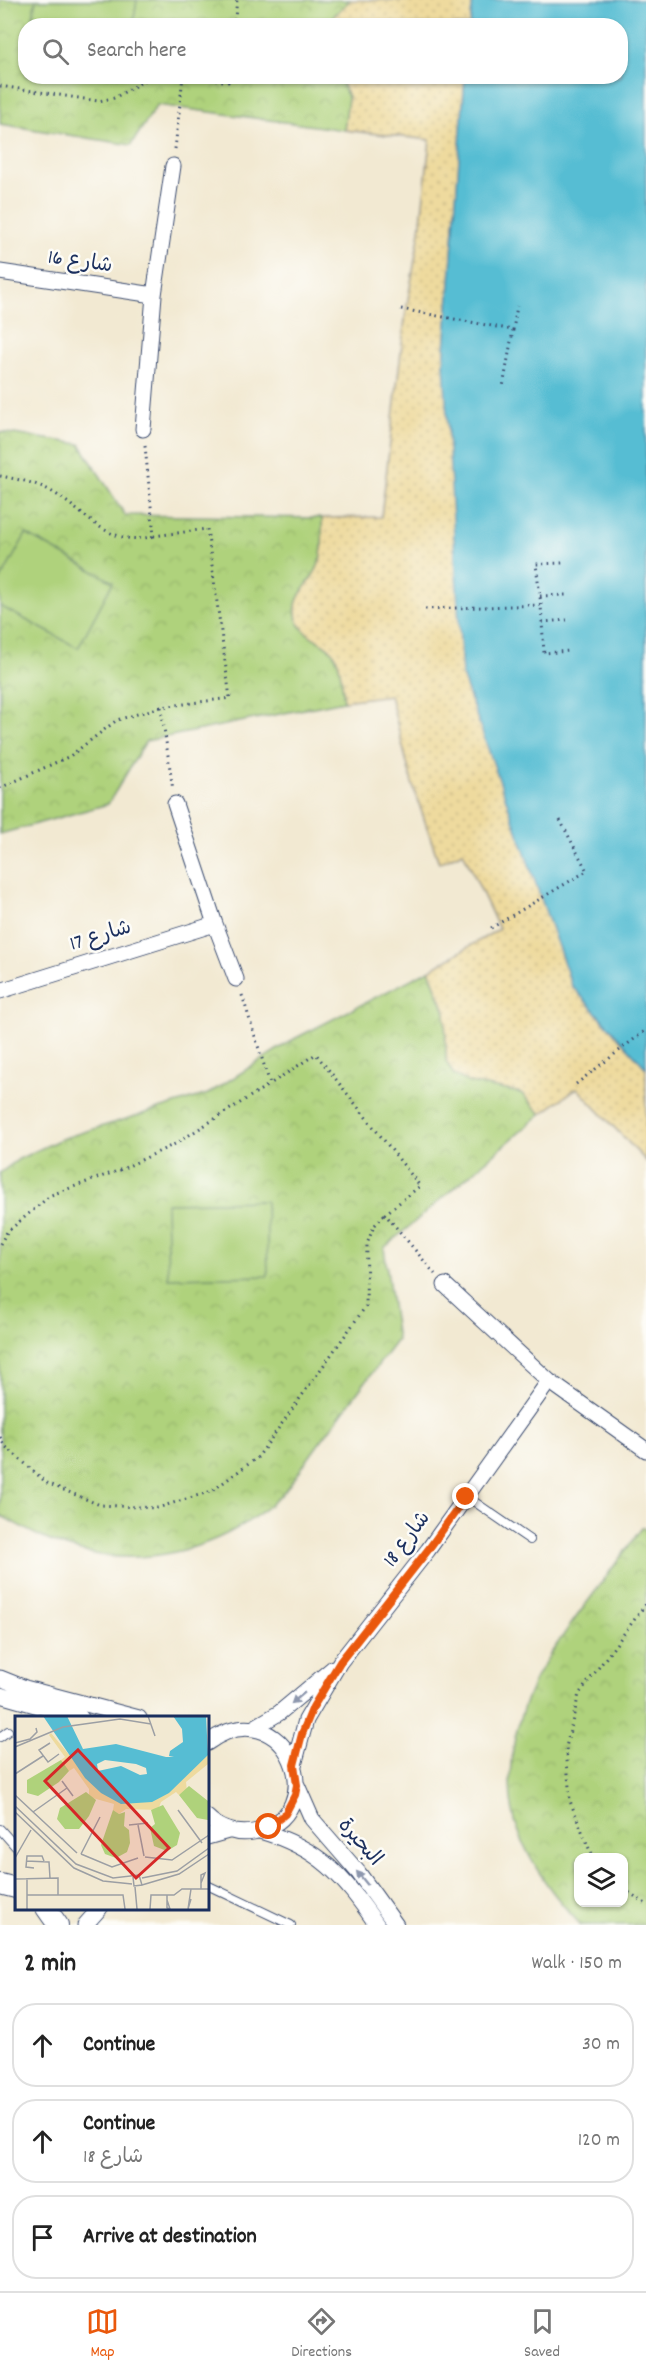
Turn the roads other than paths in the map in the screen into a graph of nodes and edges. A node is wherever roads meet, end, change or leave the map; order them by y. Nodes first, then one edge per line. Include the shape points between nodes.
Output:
1 (173, 166) road end
2 (0, 272) edge
3 (154, 295) junction
4 (143, 429) road end
5 (175, 804) road end
6 (215, 924) junction
7 (236, 979) road end
8 (0, 991) edge
9 (445, 1285) road end
10 (549, 1381) junction
11 (646, 1450) edge
12 (466, 1497) junction
13 (530, 1540) dead end
14 (340, 1662) junction
15 (0, 1678) edge
16 (0, 1695) edge
17 (43, 1700) junction
18 (77, 1716) edge
19 (128, 1716) edge
20 (252, 1728) junction
21 (8, 1731) dead end
22 (0, 1737) edge
23 (211, 1737) edge
24 (294, 1765) junction
25 (297, 1785) junction
26 (208, 1818) edge
27 (0, 1829) edge
28 (228, 1830) junction
29 (260, 1831) junction
30 (208, 1837) edge
31 (15, 1846) edge
32 (0, 1884) edge
33 (208, 1885) edge
34 (15, 1888) edge
35 (47, 1910) edge
36 (98, 1910) edge
37 (58, 1925) edge
38 (85, 1925) edge
39 (291, 1925) edge
40 (377, 1925) edge
41 (396, 1925) edge

1 - 3 street
2 - 3 street, شارع 16
3 - 4 street
5 - 6 street
6 - 7 street
6 - 8 street, شارع 17
9 - 10 street
10 - 11 street
10 - 12 street, شارع 18
12 - 13 lane
12 - 14 street, شارع 18
14 -> 20 street, شارع 18 via 279,1713
14 - 24 street, شارع 18 via 306,1720
15 - 17 street
16 - 17 street
17 - 18 street
17 - 19 street
20 - 23 street, شارع 18
20 - 24 street via 274,1737
21 - 22 lane
24 - 25 street, البحيرة
25 - 29 street via 285,1814
41 -> 25 street, البحيرة via 358,1872 312,1819
26 - 28 street
27 - 31 lane
28 - 29 street, البحيرة
28 - 30 street
29 - 40 street, البحيرة via 281,1837 325,1862 350,1886
32 - 34 street
33 - 39 lane
35 - 37 street
36 - 38 street

